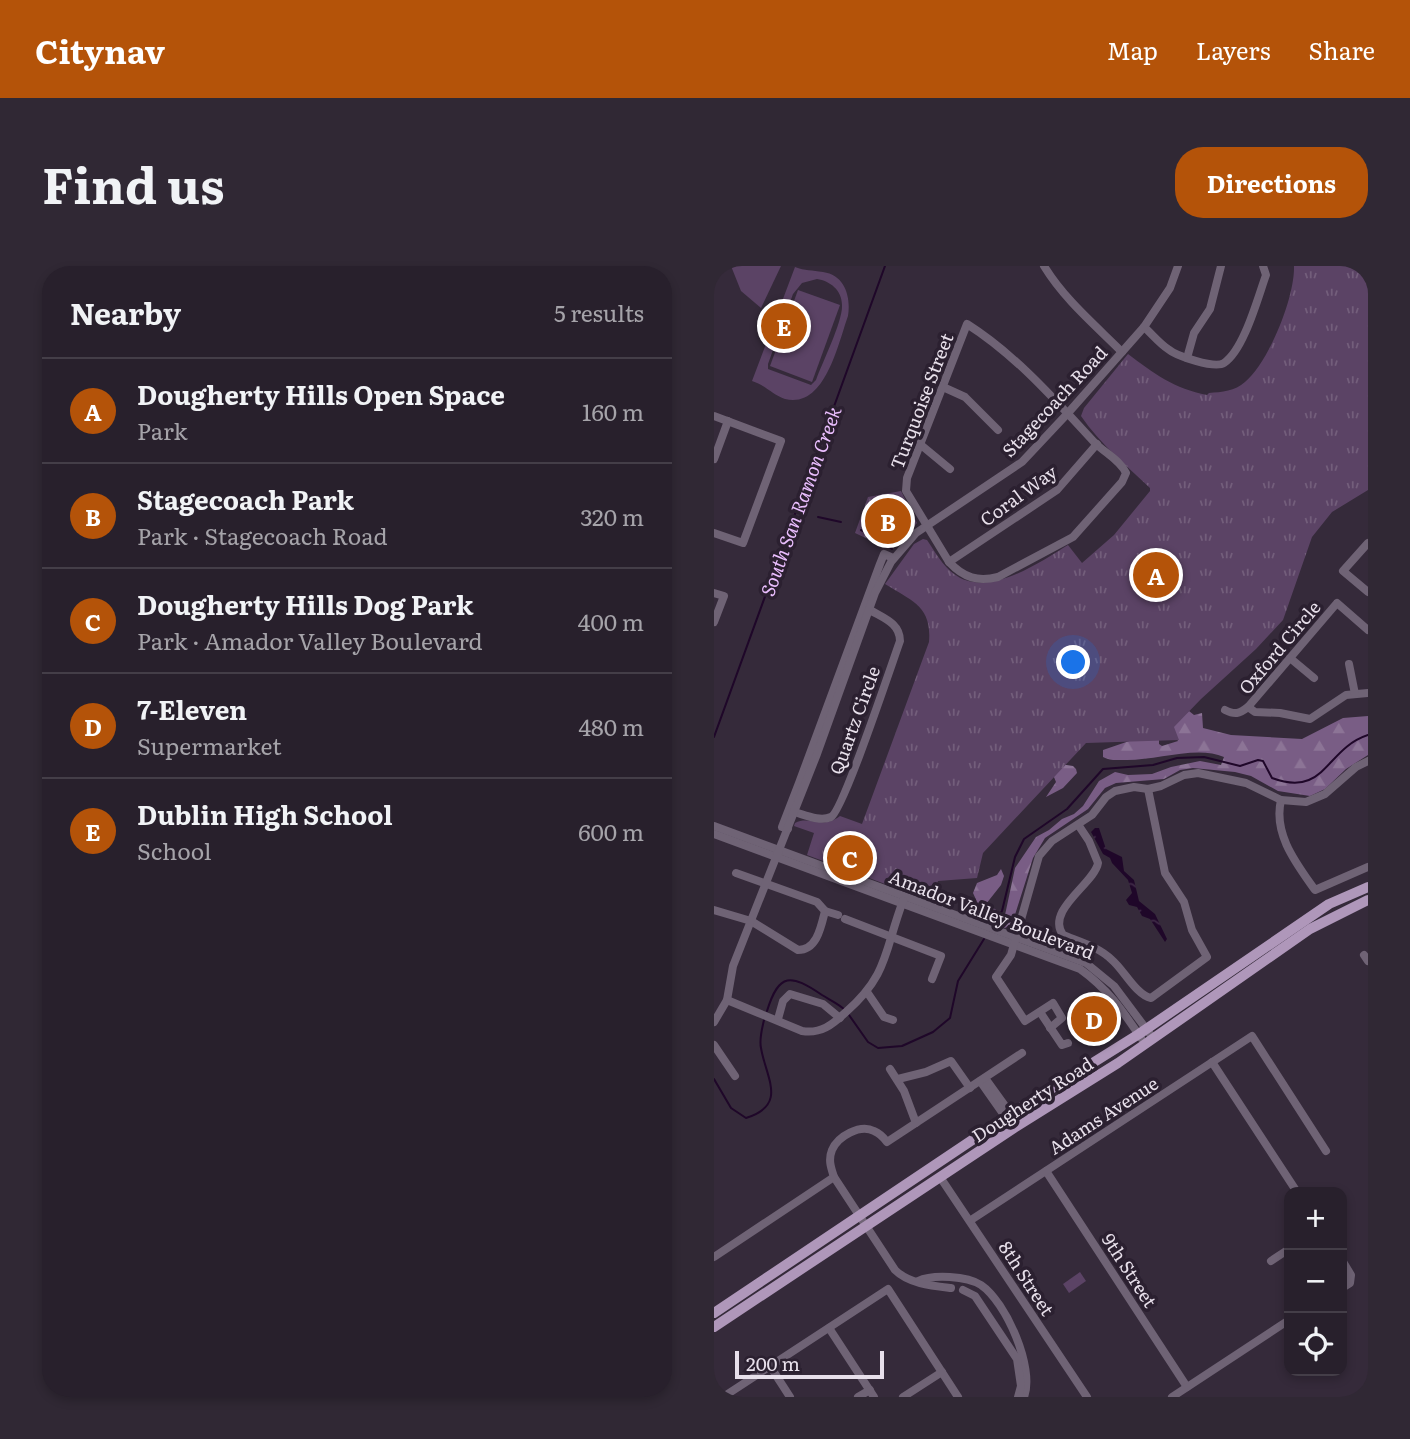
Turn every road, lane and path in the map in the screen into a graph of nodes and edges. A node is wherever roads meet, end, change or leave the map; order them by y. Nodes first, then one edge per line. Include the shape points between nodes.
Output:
1 (1044, 266) edge
2 (1178, 266) edge
3 (1221, 266) edge
4 (1263, 266) edge
5 (1144, 327) junction
6 (1122, 352) junction
7 (1187, 358) junction
8 (943, 387) junction
9 (1068, 413) junction
10 (714, 416) edge
11 (728, 421) junction
12 (998, 430) dead end
13 (1097, 444) junction
14 (920, 445) junction
15 (714, 459) edge
16 (950, 468) dead end
17 (926, 526) junction
18 (714, 533) edge
19 (1368, 543) edge
20 (893, 558) junction
21 (950, 562) junction
22 (1368, 592) edge
23 (714, 593) edge
24 (870, 610) junction
25 (714, 622) edge
26 (861, 625) junction
27 (1368, 630) edge
28 (1290, 658) junction
29 (1349, 664) dead end
30 (1314, 678) dead end
31 (1368, 693) edge
32 (1355, 694) junction
33 (1248, 707) junction
34 (1225, 710) dead end
35 (816, 747) junction
36 (1368, 761) edge
37 (1148, 789) junction
38 (1280, 800) junction
39 (794, 812) junction
40 (714, 826) edge
41 (1079, 826) junction
42 (788, 829) junction
43 (714, 834) edge
44 (750, 843) junction
45 (777, 853) junction
46 (1368, 867) edge
47 (736, 873) dead end
48 (766, 883) junction
49 (1368, 887) edge
50 (903, 900) junction
51 (1368, 900) edge
52 (714, 910) edge
53 (825, 911) junction
54 (751, 921) junction
55 (892, 938) junction
56 (1014, 941) junction
57 (932, 979) dead end
58 (867, 992) junction
59 (727, 1000) junction
60 (1040, 1012) junction
61 (840, 1017) junction
62 (777, 1019) junction
63 (892, 1020) dead end
64 (714, 1022) edge
65 (1051, 1028) junction
66 (1142, 1032) junction
67 (1149, 1041) junction
68 (1068, 1043) dead end
69 (714, 1045) edge
70 (1022, 1053) dead end
71 (1212, 1062) junction
72 (890, 1069) dead end
73 (735, 1076) dead end
74 (898, 1079) junction
75 (983, 1079) junction
76 (970, 1088) junction
77 (1008, 1116) junction
78 (916, 1123) junction
79 (1326, 1151) dead end
80 (973, 1155) junction
81 (1046, 1171) junction
82 (834, 1177) junction
83 (940, 1177) junction
84 (1294, 1187) edge
85 (860, 1216) junction
86 (971, 1220) junction
87 (866, 1226) junction
88 (1288, 1250) edge
89 (714, 1257) edge
90 (1271, 1261) dead end
91 (1347, 1268) edge
92 (918, 1281) junction
93 (1347, 1285) edge
94 (951, 1288) dead end
95 (963, 1290) dead end
96 (714, 1312) edge
97 (1284, 1323) edge
98 (714, 1327) edge
99 (829, 1328) junction
100 (770, 1366) junction
101 (942, 1372) junction
102 (1187, 1387) junction
103 (872, 1393) edge
104 (723, 1397) edge
105 (790, 1397) edge
106 (858, 1397) edge
107 (903, 1397) edge
108 (958, 1397) edge
109 (1018, 1397) edge
110 (1024, 1397) edge
111 (1087, 1397) edge
112 (1172, 1397) edge

1 - 6 street
2 - 5 street, Stagecoach Road via 1170,288
3 - 7 street via 1210,309 1194,333
4 - 7 street via 1266,275 1245,334 1229,359 1219,365
5 - 6 street, Stagecoach Road
5 - 7 street via 1170,351
6 - 9 street, Stagecoach Road
8 - 9 street, Turquoise Street via 967,324 993,341
8 - 12 street via 964,397
8 - 14 street, Turquoise Street
9 - 13 street
9 - 17 street, Stagecoach Road via 1021,462
10 - 11 street
11 - 15 street
11 - 18 street via 781,441 743,543
13 - 21 street, Coral Way via 1049,497
13 - 21 street via 1126,473 1073,537 998,577 967,577
14 - 16 street
14 - 17 street, Turquoise Street via 906,491
17 - 20 street, Stagecoach Road
17 - 21 street, Turquoise Street
19 - 22 street via 1343,571
20 - 24 street, Stagecoach Road
20 - 26 street, Stagecoach Road via 884,554
23 - 25 street via 724,596
24 - 26 street, Stagecoach Road
24 - 39 street, Quartz Circle via 893,624 900,641 839,807 833,816 824,818
26 - 35 street, Stagecoach Road
27 - 28 street, Oxford Circle via 1337,603
28 - 30 street
28 - 33 street, Oxford Circle
29 - 32 street
31 - 32 street, Oxford Circle
32 - 33 street, Oxford Circle via 1338,698 1310,719 1255,712
33 - 34 street via 1233,714
35 - 39 street, Stagecoach Road
35 - 42 street, Stagecoach Road via 783,821 782,827
36 - 38 street via 1318,798 1296,803
37 - 38 street via 1198,774 1246,783
37 - 41 street via 1115,791
37 - 41 street via 1165,873 1184,902 1207,957 1151,998 1102,951 1059,930 1068,901 1097,869 1096,855
38 - 46 street via 1278,820 1285,843 1315,890
39 - 42 street, Stagecoach Road
40 - 44 street, Amador Valley Boulevard
41 - 56 street via 1052,841 1039,856
42 - 45 street, Stagecoach Road
43 - 44 street, Amador Valley Boulevard
44 - 45 street, Amador Valley Boulevard
45 - 48 street, Stagecoach Road
45 - 50 street, Amador Valley Boulevard
47 - 48 street
48 - 53 street via 817,902
48 - 54 street, Stagecoach Road
49 - 66 main road, Dougherty Road via 1329,904
50 - 55 street
50 - 56 street, Amador Valley Boulevard
51 - 67 main road, Dougherty Road via 1310,929
52 - 54 street
53 - 54 street via 814,944 806,950 798,950
53 - 55 street
54 - 59 street, Stagecoach Road via 733,966
55 - 57 street via 941,956
55 - 58 street via 878,977
56 - 60 street via 1011,955 996,977 1025,1021
56 - 66 street, Amador Valley Boulevard via 1101,984
58 - 61 street
58 - 63 street via 884,1017
59 - 62 street
59 - 64 street
60 - 65 street
60 - 65 street via 1053,1003 1062,1018
61 - 62 street via 832,1026 813,1032
61 - 62 street via 823,1004 790,994
65 - 68 street via 1062,1045
66 - 67 street, Amador Valley Boulevard
66 - 77 main road, Dougherty Road
67 - 80 main road, Dougherty Road
69 - 73 street
70 - 75 street
71 - 79 street, Adams Avenue via 1252,1036
71 - 81 street, Adams Avenue
71 - 84 street
72 - 74 street
74 - 76 street via 951,1061
74 - 78 street
75 - 76 street
75 - 77 street
76 - 78 street
77 - 80 main road via 1007,1126 983,1141
77 - 85 main road, Dougherty Road
78 - 82 street via 887,1142 874,1130 854,1130 844,1136 832,1150
80 - 83 main road, Dougherty Road
81 - 86 street, Adams Avenue
81 - 102 street, 9th Street
82 - 85 street
82 - 89 street
83 - 86 street, 8th Street
83 - 87 main road, Dougherty Road
85 - 87 street
85 - 96 main road, Dougherty Road
86 - 111 street, 8th Street
87 - 92 street via 895,1270
87 - 98 main road, Dougherty Road
88 - 90 street
91 - 93 street via 1351,1275
92 - 94 street
92 - 110 street via 926,1277 969,1280 992,1295 1008,1320 1025,1364
95 - 109 street via 975,1296 1017,1359
97 - 102 street
99 - 100 street
99 - 101 street via 888,1289
99 - 103 street
100 - 104 street
100 - 105 street
101 - 107 street
101 - 108 street
102 - 112 street
103 - 106 street

